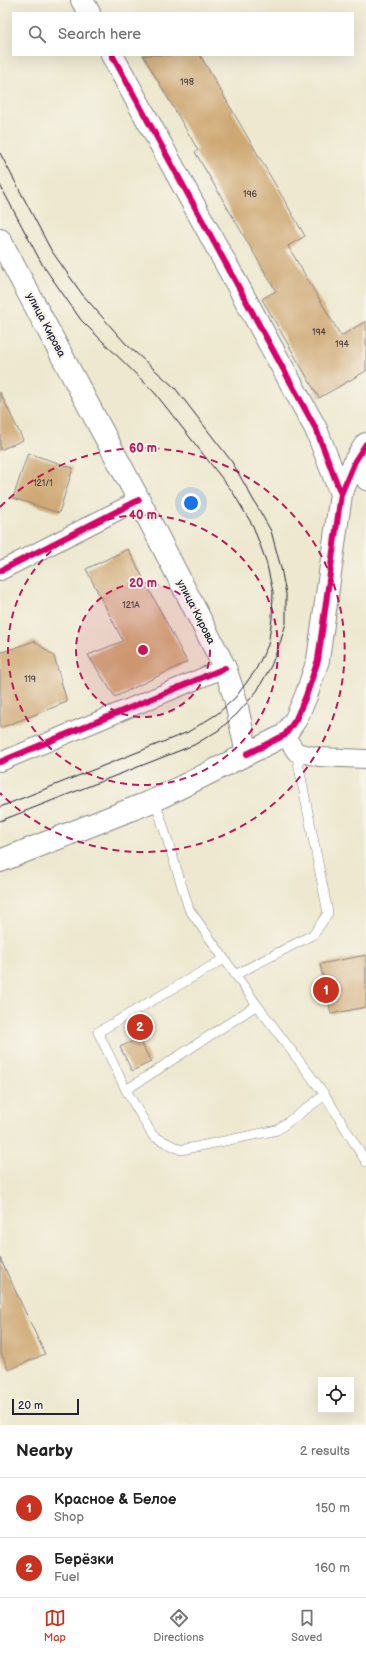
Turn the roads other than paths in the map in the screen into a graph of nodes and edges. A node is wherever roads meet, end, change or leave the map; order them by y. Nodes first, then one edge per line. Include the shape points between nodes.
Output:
1 (82, 0) edge
2 (88, 12) edge
3 (113, 56) edge
4 (0, 240) edge
5 (360, 453) edge
6 (366, 481) edge
7 (341, 494) junction
8 (139, 500) junction
9 (0, 571) edge
10 (225, 668) junction
11 (290, 744) junction
12 (247, 754) junction
13 (366, 759) edge
14 (0, 762) edge
15 (155, 800) junction
16 (0, 860) edge
17 (224, 959) junction
18 (235, 975) junction
19 (257, 1005) junction
20 (126, 1090) junction
21 (325, 1095) junction
22 (366, 1162) edge

1 - 2 main road
3 - 7 main road via 316,430
4 - 8 main road, улица Кирова
5 - 6 street
5 - 7 main road
7 - 11 main road via 318,660 296,719
8 - 9 street
8 - 10 main road, улица Кирова
10 - 12 main road, улица Кирова via 235,698
10 - 14 street
11 - 12 main road
11 - 13 street via 319,757
11 - 18 lane via 328,912 314,934
12 - 15 main road
15 - 16 main road
15 - 17 lane via 189,909
17 - 18 lane
17 - 20 lane via 98,1032
18 - 19 lane
19 - 20 lane
19 - 21 lane
20 - 21 lane via 153,1136 181,1150 277,1130
21 - 22 lane

